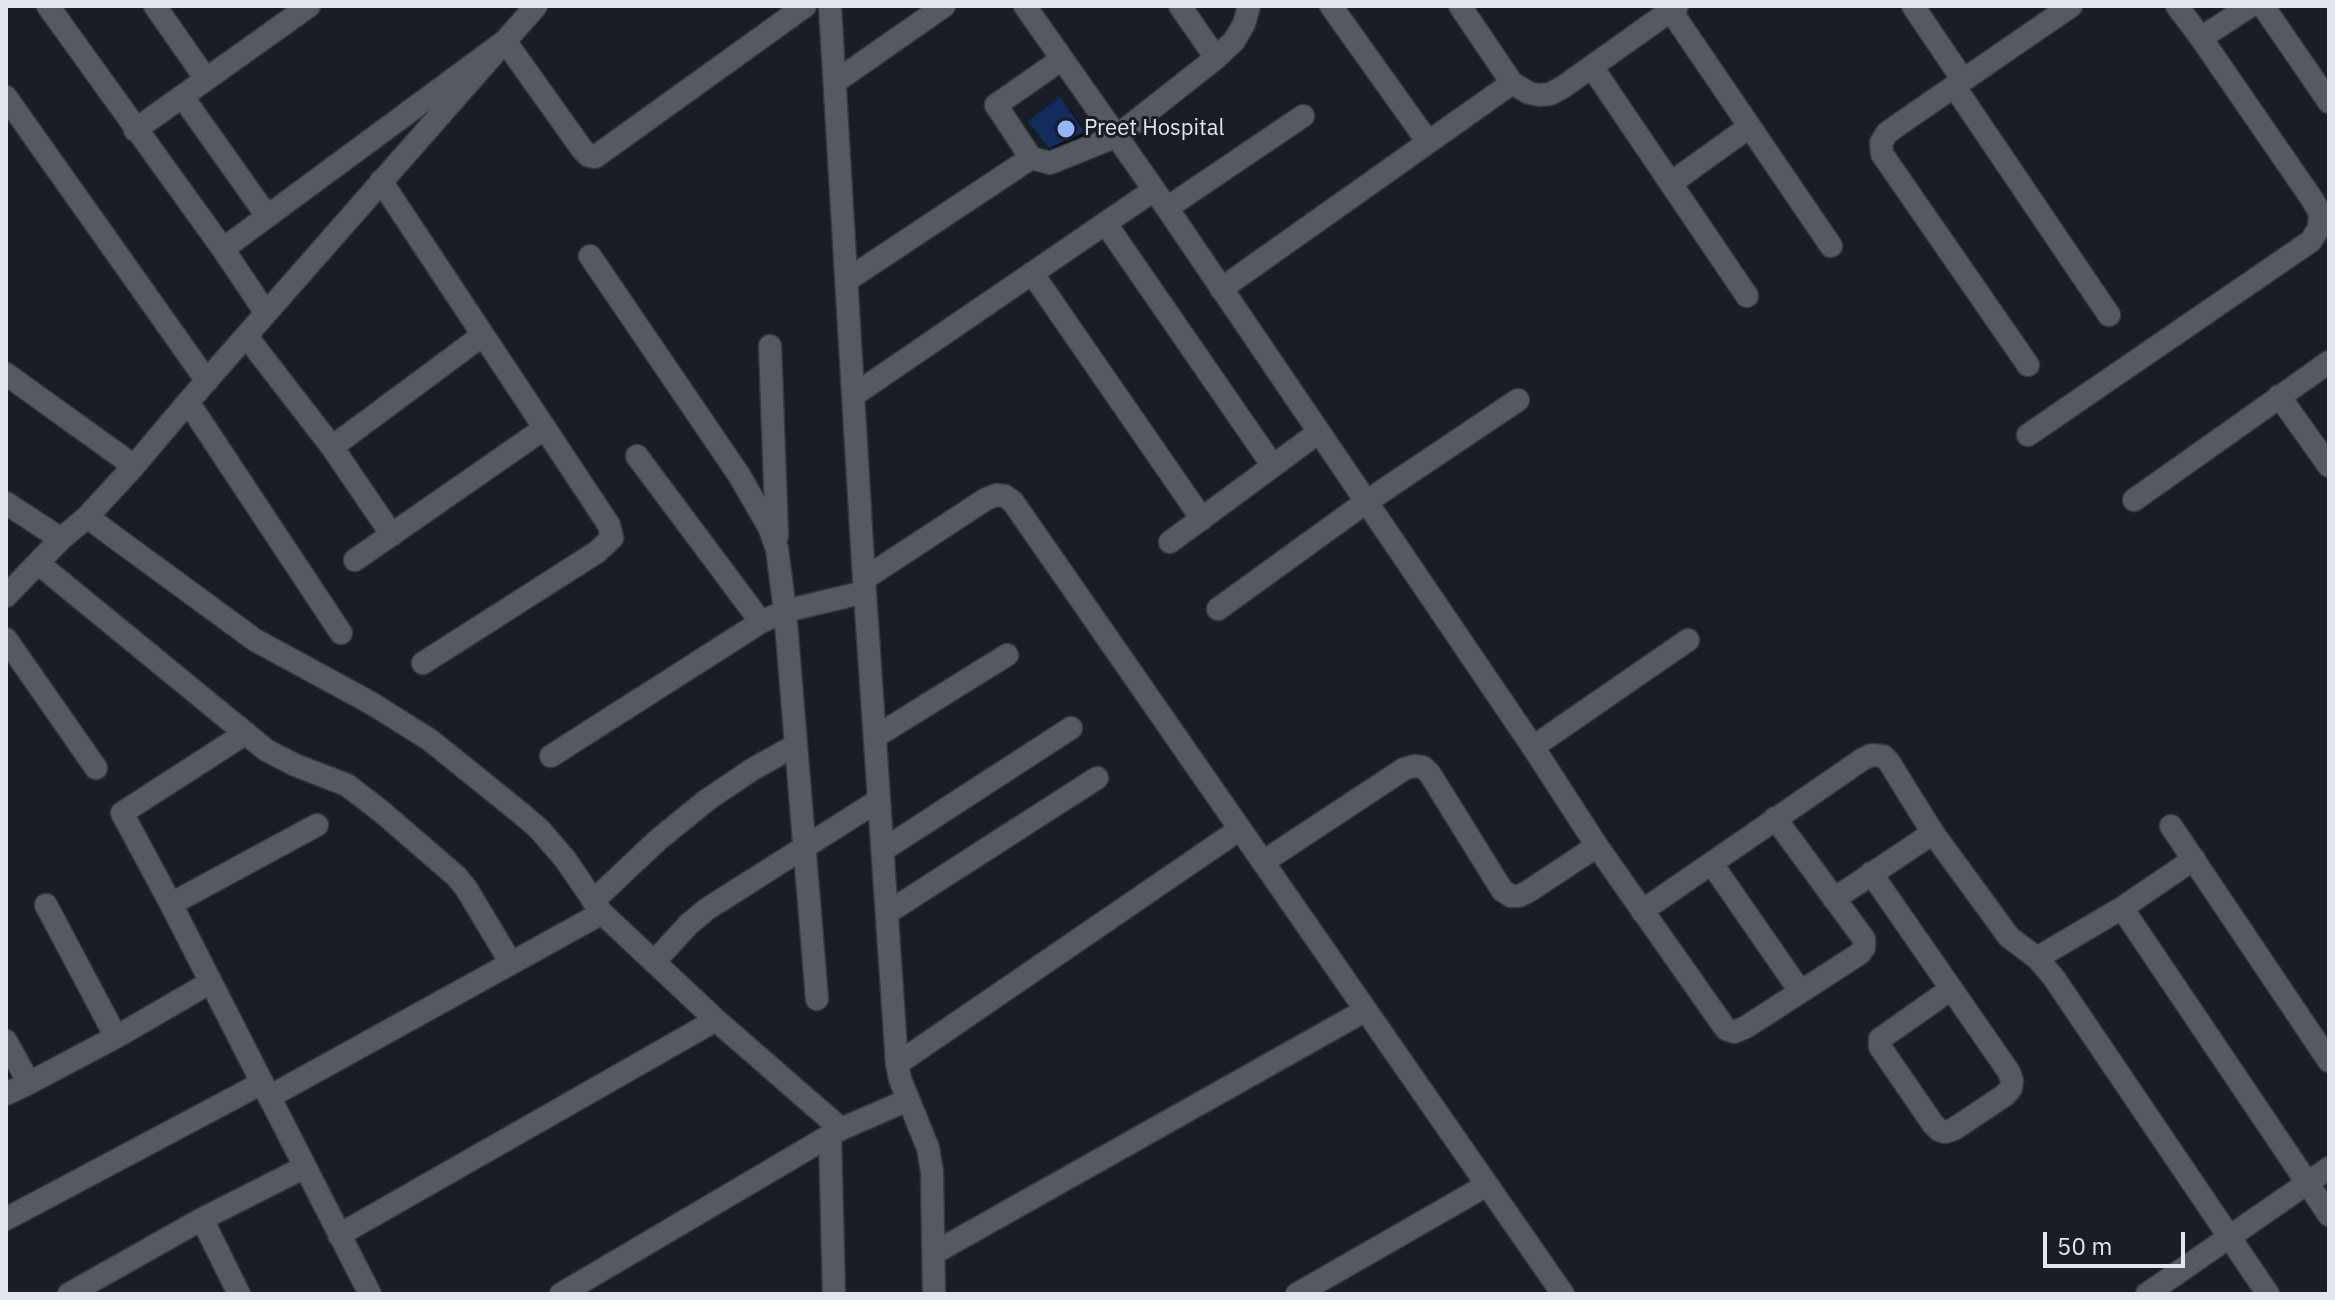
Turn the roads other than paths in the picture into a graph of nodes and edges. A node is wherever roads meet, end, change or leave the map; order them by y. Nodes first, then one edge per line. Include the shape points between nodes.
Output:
1 (48, 6) edge
2 (155, 6) edge
3 (309, 6) edge
4 (536, 6) edge
5 (805, 6) edge
6 (830, 6) edge
7 (944, 6) edge
8 (1025, 6) edge
9 (1180, 6) edge
10 (1249, 6) edge
11 (1331, 6) edge
12 (1460, 6) edge
13 (1913, 6) edge
14 (2071, 6) edge
15 (2177, 6) edge
16 (2250, 6) edge
17 (2263, 6) edge
18 (1674, 9) edge
19 (2201, 38) junction
20 (505, 41) junction
21 (1216, 58) junction
22 (1062, 59) junction
23 (1592, 67) junction
24 (206, 79) junction
25 (835, 82) junction
26 (1512, 83) junction
27 (1959, 83) junction
28 (182, 96) junction
29 (6, 97) edge
30 (2329, 102) edge
31 (1303, 116) dead end
32 (1749, 127) junction
33 (135, 130) junction
34 (1117, 136) junction
35 (1428, 142) junction
36 (1031, 158) junction
37 (381, 181) junction
38 (1671, 183) junction
39 (1160, 199) junction
40 (267, 216) junction
41 (1106, 224) junction
42 (1831, 246) dead end
43 (223, 249) junction
44 (590, 256) dead end
45 (1032, 273) junction
46 (847, 280) junction
47 (1221, 289) junction
48 (1747, 296) dead end
49 (266, 313) junction
50 (2109, 315) dead end
51 (483, 335) junction
52 (247, 337) junction
53 (770, 346) dead end
54 (2329, 362) edge
55 (2028, 365) dead end
56 (6, 374) edge
57 (207, 381) junction
58 (854, 395) junction
59 (2279, 396) junction
60 (1518, 400) dead end
61 (188, 402) junction
62 (545, 428) junction
63 (1319, 432) junction
64 (2028, 435) dead end
65 (332, 447) junction
66 (637, 456) dead end
67 (134, 466) junction
68 (1273, 466) junction
69 (2329, 466) edge
70 (2134, 500) dead end
71 (1366, 502) junction
72 (6, 503) edge
73 (87, 517) junction
74 (1202, 519) junction
75 (392, 535) junction
76 (61, 539) junction
77 (1170, 542) dead end
78 (777, 549) junction
79 (355, 560) dead end
80 (39, 564) junction
81 (865, 586) junction
82 (6, 596) edge
83 (1218, 609) dead end
84 (785, 611) junction
85 (761, 622) junction
86 (341, 633) dead end
87 (6, 639) edge
88 (1688, 640) dead end
89 (1007, 655) dead end
90 (423, 663) dead end
91 (1071, 728) dead end
92 (246, 733) junction
93 (875, 737) junction
94 (796, 745) junction
95 (1533, 747) junction
96 (551, 756) dead end
97 (96, 768) dead end
98 (1097, 778) dead end
99 (879, 800) junction
100 (1775, 818) junction
101 (317, 825) dead end
102 (2171, 826) dead end
103 (1240, 829) junction
104 (1933, 833) junction
105 (1597, 846) junction
106 (805, 847) junction
107 (883, 850) junction
108 (2194, 859) junction
109 (1263, 862) junction
110 (1712, 864) junction
111 (1871, 873) junction
112 (1834, 899) junction
113 (171, 904) junction
114 (46, 905) dead end
115 (597, 907) junction
116 (2122, 908) junction
117 (1642, 911) junction
118 (887, 913) junction
119 (2037, 958) junction
120 (654, 962) junction
121 (511, 963) junction
122 (211, 982) junction
123 (1951, 989) junction
124 (1800, 991) junction
125 (817, 999) dead end
126 (1366, 1010) junction
127 (716, 1020) junction
128 (116, 1037) junction
129 (6, 1041) edge
130 (2329, 1061) edge
131 (897, 1064) junction
132 (29, 1083) junction
133 (266, 1090) junction
134 (6, 1094) edge
135 (908, 1100) junction
136 (836, 1133) junction
137 (305, 1167) junction
138 (2329, 1168) edge
139 (2307, 1182) junction
140 (1487, 1185) junction
141 (2329, 1215) edge
142 (6, 1219) edge
143 (202, 1219) junction
144 (339, 1235) junction
145 (2228, 1237) junction
146 (934, 1253) junction
147 (828, 1291) edge
148 (69, 1294) edge
149 (239, 1294) edge
150 (370, 1294) edge
151 (561, 1294) edge
152 (934, 1294) edge
153 (1297, 1294) edge
154 (1563, 1294) edge
155 (2147, 1294) edge
156 (2268, 1294) edge

1 - 33 street
2 - 24 street
3 - 24 street
4 - 20 street
5 - 20 street via 595,157 582,149
6 - 25 street
7 - 25 street
8 - 22 street
9 - 21 street
10 - 21 street via 1234,41
11 - 35 street
12 - 26 street
13 - 27 street
14 - 27 street
15 - 19 street
16 - 19 street
17 - 30 street
18 - 23 street
18 - 32 street
19 - 64 street via 2312,199 2320,213 2319,228 2311,241
20 - 37 street
20 - 40 street
21 - 34 street
22 - 34 street
22 - 36 street via 996,105
23 - 26 street via 1550,94 1529,93
23 - 38 street
24 - 28 street
25 - 46 street
26 - 35 street
27 - 50 street
27 - 55 street via 1887,133 1882,154
28 - 33 street
28 - 40 street
29 - 57 street
31 - 39 street
32 - 38 street
32 - 42 street
33 - 43 street
34 - 36 street via 1050,163
34 - 39 street
35 - 47 street
36 - 46 street
37 - 49 street
37 - 51 street
38 - 48 street
39 - 41 street
39 - 47 street
40 - 43 street
41 - 45 street
41 - 68 street
43 - 49 street
44 - 78 street via 746,485
45 - 58 street
45 - 74 street
46 - 58 street
47 - 63 street
49 - 52 street
51 - 62 street
51 - 65 street
52 - 57 street
52 - 65 street
53 - 78 street
54 - 59 street
56 - 67 street
57 - 61 street
58 - 81 street
59 - 69 street
59 - 70 street
60 - 71 street
61 - 67 street
61 - 86 street
62 - 75 street
62 - 90 street via 609,525 612,538
63 - 68 street
63 - 71 street
65 - 75 street
66 - 85 street
67 - 73 street
68 - 74 street
71 - 83 street
71 - 95 street
72 - 76 street
73 - 76 street
73 - 115 street via 255,640 430,740 540,830
74 - 77 street
75 - 79 street
76 - 80 street
78 - 84 street
80 - 82 street
80 - 92 street
81 - 84 street
81 - 93 street
81 - 103 street via 986,499 1005,496
84 - 85 street
84 - 94 street
85 - 96 street
87 - 97 street
88 - 95 street
89 - 93 street
91 - 107 street
92 - 113 street via 122,813
92 - 121 street via 280,758 347,785 456,876
93 - 99 street
94 - 106 street
94 - 115 street via 707,800 659,839
95 - 105 street
98 - 118 street
99 - 106 street
99 - 107 street
100 - 104 street via 1863,759 1883,756
100 - 110 street
100 - 112 street
101 - 113 street
102 - 108 street
103 - 109 street
103 - 131 street
104 - 111 street
104 - 119 street via 2009,937
105 - 109 street via 1529,891 1511,896 1502,890 1430,774 1414,766
105 - 117 street
106 - 120 street via 707,909
106 - 125 street
107 - 118 street
108 - 116 street
108 - 130 street
109 - 126 street
110 - 117 street
110 - 124 street
111 - 112 street
111 - 123 street
112 - 124 street via 1864,939 1864,948
113 - 122 street
114 - 128 street
115 - 120 street
115 - 121 street
116 - 119 street
116 - 139 street
117 - 124 street via 1726,1029 1746,1027
118 - 131 street
119 - 145 street
120 - 127 street
121 - 133 street
122 - 128 street
122 - 133 street
123 - 123 street via 2012,1081 2005,1095 1945,1132 1933,1124 1880,1047 1880,1039
126 - 140 street
126 - 146 street
127 - 136 street
127 - 144 street
128 - 132 street
129 - 132 street
131 - 135 street
132 - 134 street
133 - 137 street
133 - 142 street
135 - 136 street
135 - 146 street via 928,1148
136 - 147 street
136 - 151 street
137 - 143 street
137 - 144 street
138 - 139 street
139 - 141 street
139 - 145 street
140 - 153 street
140 - 154 street
143 - 148 street
143 - 149 street
144 - 150 street
145 - 155 street
145 - 156 street
146 - 152 street

